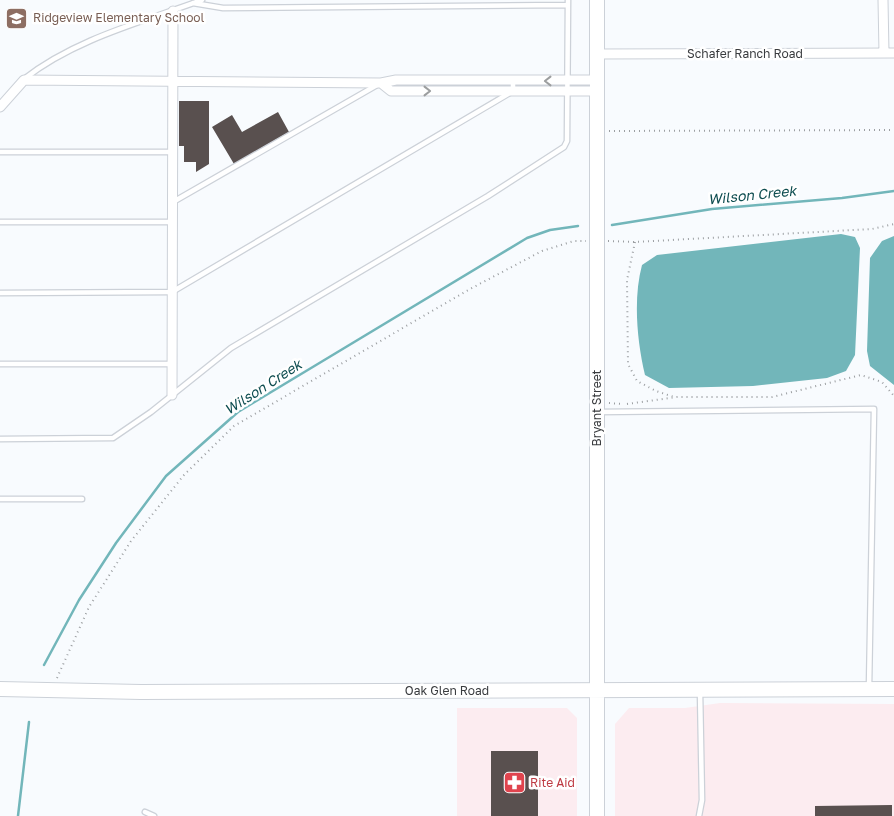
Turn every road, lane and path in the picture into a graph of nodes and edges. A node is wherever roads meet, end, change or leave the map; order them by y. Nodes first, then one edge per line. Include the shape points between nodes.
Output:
1 (202, 0) edge
2 (596, 0) edge
3 (883, 0) edge
4 (193, 3) junction
5 (568, 3) edge
6 (173, 11) junction
7 (884, 53) junction
8 (894, 53) edge
9 (596, 54) junction
10 (24, 80) junction
11 (567, 80) junction
12 (173, 81) junction
13 (513, 81) junction
14 (381, 83) junction
15 (596, 86) junction
16 (513, 91) junction
17 (567, 91) junction
18 (0, 107) edge
19 (894, 130) edge
20 (597, 131) junction
21 (0, 152) edge
22 (172, 152) junction
23 (172, 203) junction
24 (0, 222) edge
25 (172, 222) junction
26 (894, 224) edge
27 (597, 240) junction
28 (635, 242) junction
29 (172, 292) junction
30 (0, 293) edge
31 (0, 364) edge
32 (172, 364) junction
33 (172, 395) junction
34 (894, 396) edge
35 (677, 397) junction
36 (597, 407) junction
37 (0, 439) edge
38 (0, 499) edge
39 (82, 499) dead end
40 (0, 689) edge
41 (869, 689) junction
42 (894, 689) edge
43 (53, 690) junction
44 (598, 690) junction
45 (700, 690) junction
46 (145, 812) dead end
47 (154, 816) edge
48 (597, 816) edge
49 (699, 816) edge

1 - 4 lane
2 - 9 main road, Bryant Street
3 - 7 street
4 - 5 lane via 223,8
4 - 6 lane
5 - 11 lane
6 - 10 lane via 75,47
6 - 12 street
7 - 8 street, Schafer Ranch Road
7 - 9 street, Schafer Ranch Road
9 - 15 main road, Bryant Street
10 - 12 street
10 - 18 street
11 -> 13 street
11 - 15 street
11 - 17 lane
12 - 14 street
12 - 22 street
13 - 14 street via 396,80
13 - 16 lane
14 -> 16 street via 391,91
14 - 23 lane
15 - 17 street
15 - 20 main road, Bryant Street
16 - 17 street
16 - 29 lane
17 - 33 lane via 567,141 564,147 488,196 231,348
19 - 20 path
20 - 27 main road, Bryant Street
21 - 22 lane
22 - 23 street
23 - 25 street
24 - 25 lane
25 - 29 street
26 - 28 path via 872,229
27 - 28 path
27 - 36 main road, Bryant Street
27 - 43 path via 574,241 542,251 470,289 234,426 184,475 131,541 89,607
28 - 35 path via 627,280 628,364 638,381
29 - 30 lane
29 - 32 street
31 - 32 lane
32 - 33 street
33 - 37 lane via 113,438
34 - 35 path via 882,382 861,375 772,397
35 - 36 path
36 - 41 lane via 874,408
36 - 44 main road, Bryant Street
38 - 39 lane
40 - 43 main road, Oak Glen Road
41 - 42 main road, Oak Glen Road
41 - 45 main road, Oak Glen Road
43 - 44 main road, Oak Glen Road
44 - 45 main road, Oak Glen Road
44 - 48 main road, Bryant Street
45 - 49 lane via 702,800
46 - 47 lane

